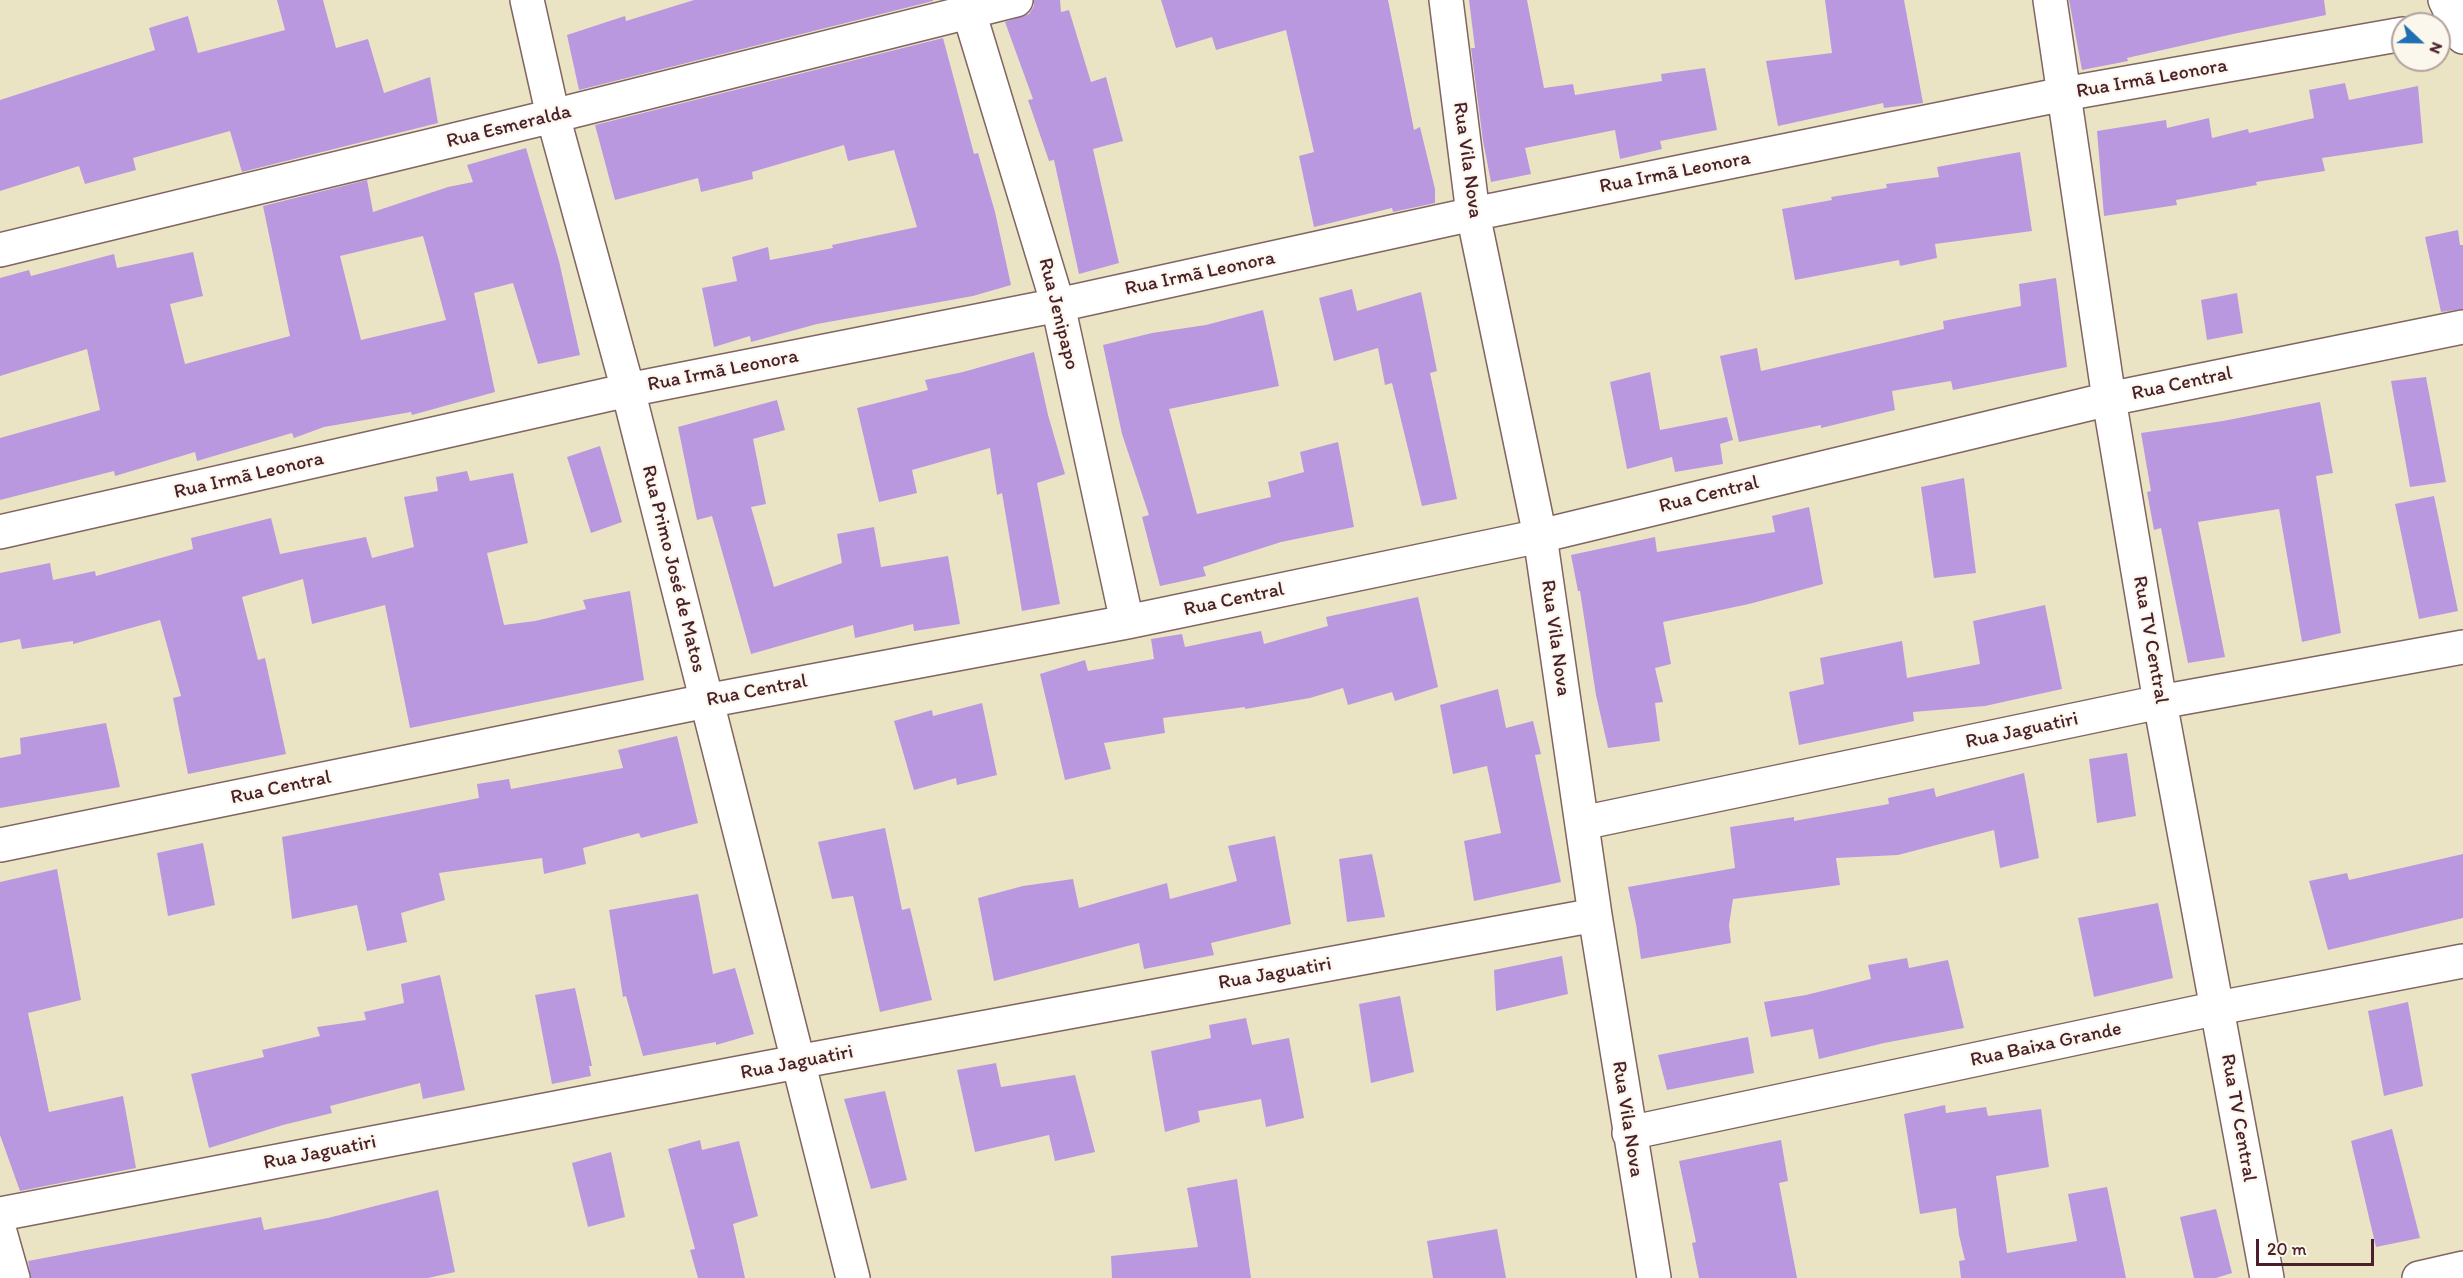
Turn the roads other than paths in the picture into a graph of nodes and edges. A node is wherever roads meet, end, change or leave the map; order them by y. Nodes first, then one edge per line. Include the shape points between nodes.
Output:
1 (527, 0) edge
2 (1016, 0) edge
3 (1446, 0) edge
4 (2049, 0) edge
5 (969, 12) junction
6 (2391, 36) edge
7 (2064, 94) junction
8 (553, 116) junction
9 (1473, 214) junction
10 (0, 250) edge
11 (1058, 305) junction
12 (2463, 327) edge
13 (628, 390) junction
14 (2109, 399) junction
15 (0, 532) edge
16 (1540, 536) junction
17 (1127, 622) junction
18 (2463, 647) edge
19 (706, 701) junction
20 (2160, 702) junction
21 (1582, 823) junction
22 (0, 845) edge
23 (1595, 915) junction
24 (2463, 961) edge
25 (2217, 1008) junction
26 (797, 1062) junction
27 (1629, 1133) junction
28 (0, 1214) edge
29 (0, 1232) edge
30 (2463, 1268) edge
31 (13, 1278) edge
32 (853, 1278) edge
33 (1654, 1278) edge
34 (2267, 1278) edge
35 (2420, 1278) edge

1 - 8 street, Rua Primo José de Matos
2 - 5 street, Rua Esmeralda
3 - 9 street, Rua Vila Nova
4 - 7 street, Rua TV Central
5 - 8 street, Rua Esmeralda
5 - 11 street, Rua Jenipapo
6 - 7 street, Rua Irmã Leonora
7 - 9 street, Rua Irmã Leonora
7 - 14 street, Rua TV Central
8 - 10 street, Rua Esmeralda
8 - 13 street, Rua Primo José de Matos
9 - 11 street, Rua Irmã Leonora
9 - 16 street, Rua Vila Nova
11 - 13 street, Rua Irmã Leonora
11 - 17 street, Rua Jenipapo
12 - 14 street, Rua Central
13 - 15 street, Rua Irmã Leonora
13 - 19 street, Rua Primo José de Matos
14 - 16 street, Rua Central
14 - 20 street, Rua TV Central
16 - 17 street, Rua Central
16 - 21 street, Rua Vila Nova
17 - 19 street, Rua Central
18 - 20 street, Rua Jaguatiri
19 - 22 street, Rua Central
19 - 26 street, Rua Primo José de Matos
20 - 21 street, Rua Jaguatiri
20 - 25 street, Rua TV Central
21 - 23 street, Rua Vila Nova
23 - 26 street, Rua Jaguatiri
23 - 27 street, Rua Vila Nova
24 - 25 street, Rua Baixa Grande
25 - 27 street, Rua Baixa Grande
25 - 34 street, Rua TV Central
26 - 28 street, Rua Jaguatiri
26 - 32 street, Rua Primo José de Matos
27 - 33 street, Rua Vila Nova
29 - 31 street
30 - 35 street

